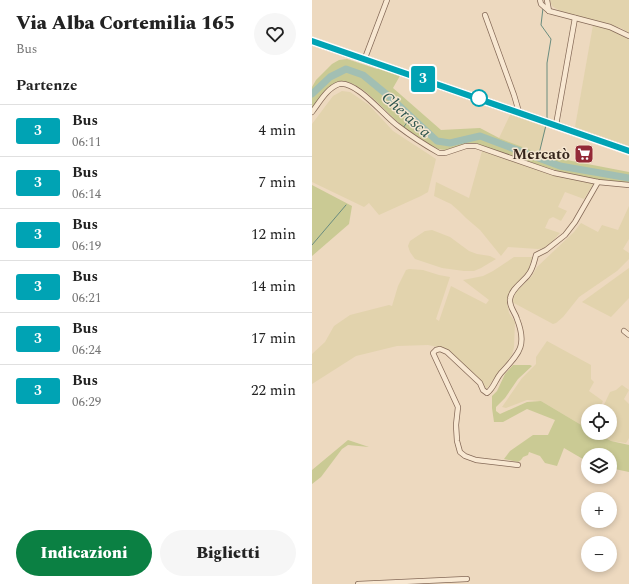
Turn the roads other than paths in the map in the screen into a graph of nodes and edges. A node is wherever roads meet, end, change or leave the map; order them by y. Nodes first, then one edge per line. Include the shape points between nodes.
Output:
1 (387, 0) edge
2 (547, 0) edge
3 (541, 2) edge
4 (547, 9) junction
5 (485, 15) dead end
6 (575, 18) junction
7 (629, 36) edge
8 (312, 40) edge
9 (366, 58) junction
10 (312, 112) edge
11 (519, 112) junction
12 (556, 125) junction
13 (629, 151) edge
14 (598, 182) junction
15 (629, 185) edge
16 (624, 331) dead end
17 (629, 335) edge
18 (518, 465) dead end
19 (467, 579) dead end
20 (358, 584) edge

1 - 9 street
2 - 4 street
3 - 4 street
4 - 6 street
5 - 11 street
6 - 7 street via 610,27
6 - 12 street
8 - 9 main road
9 - 11 main road
10 - 14 street via 332,88 346,84 364,96 397,126 439,153 476,146 554,173
11 - 12 main road
12 - 13 main road
14 - 15 street
14 - 18 street via 565,235 536,255 533,268 515,289 510,299 511,309 517,319 521,348 491,390 487,393 483,390 480,383 447,352 440,349 433,353 458,406 456,441 460,452 476,460
16 - 17 street
19 - 20 street

